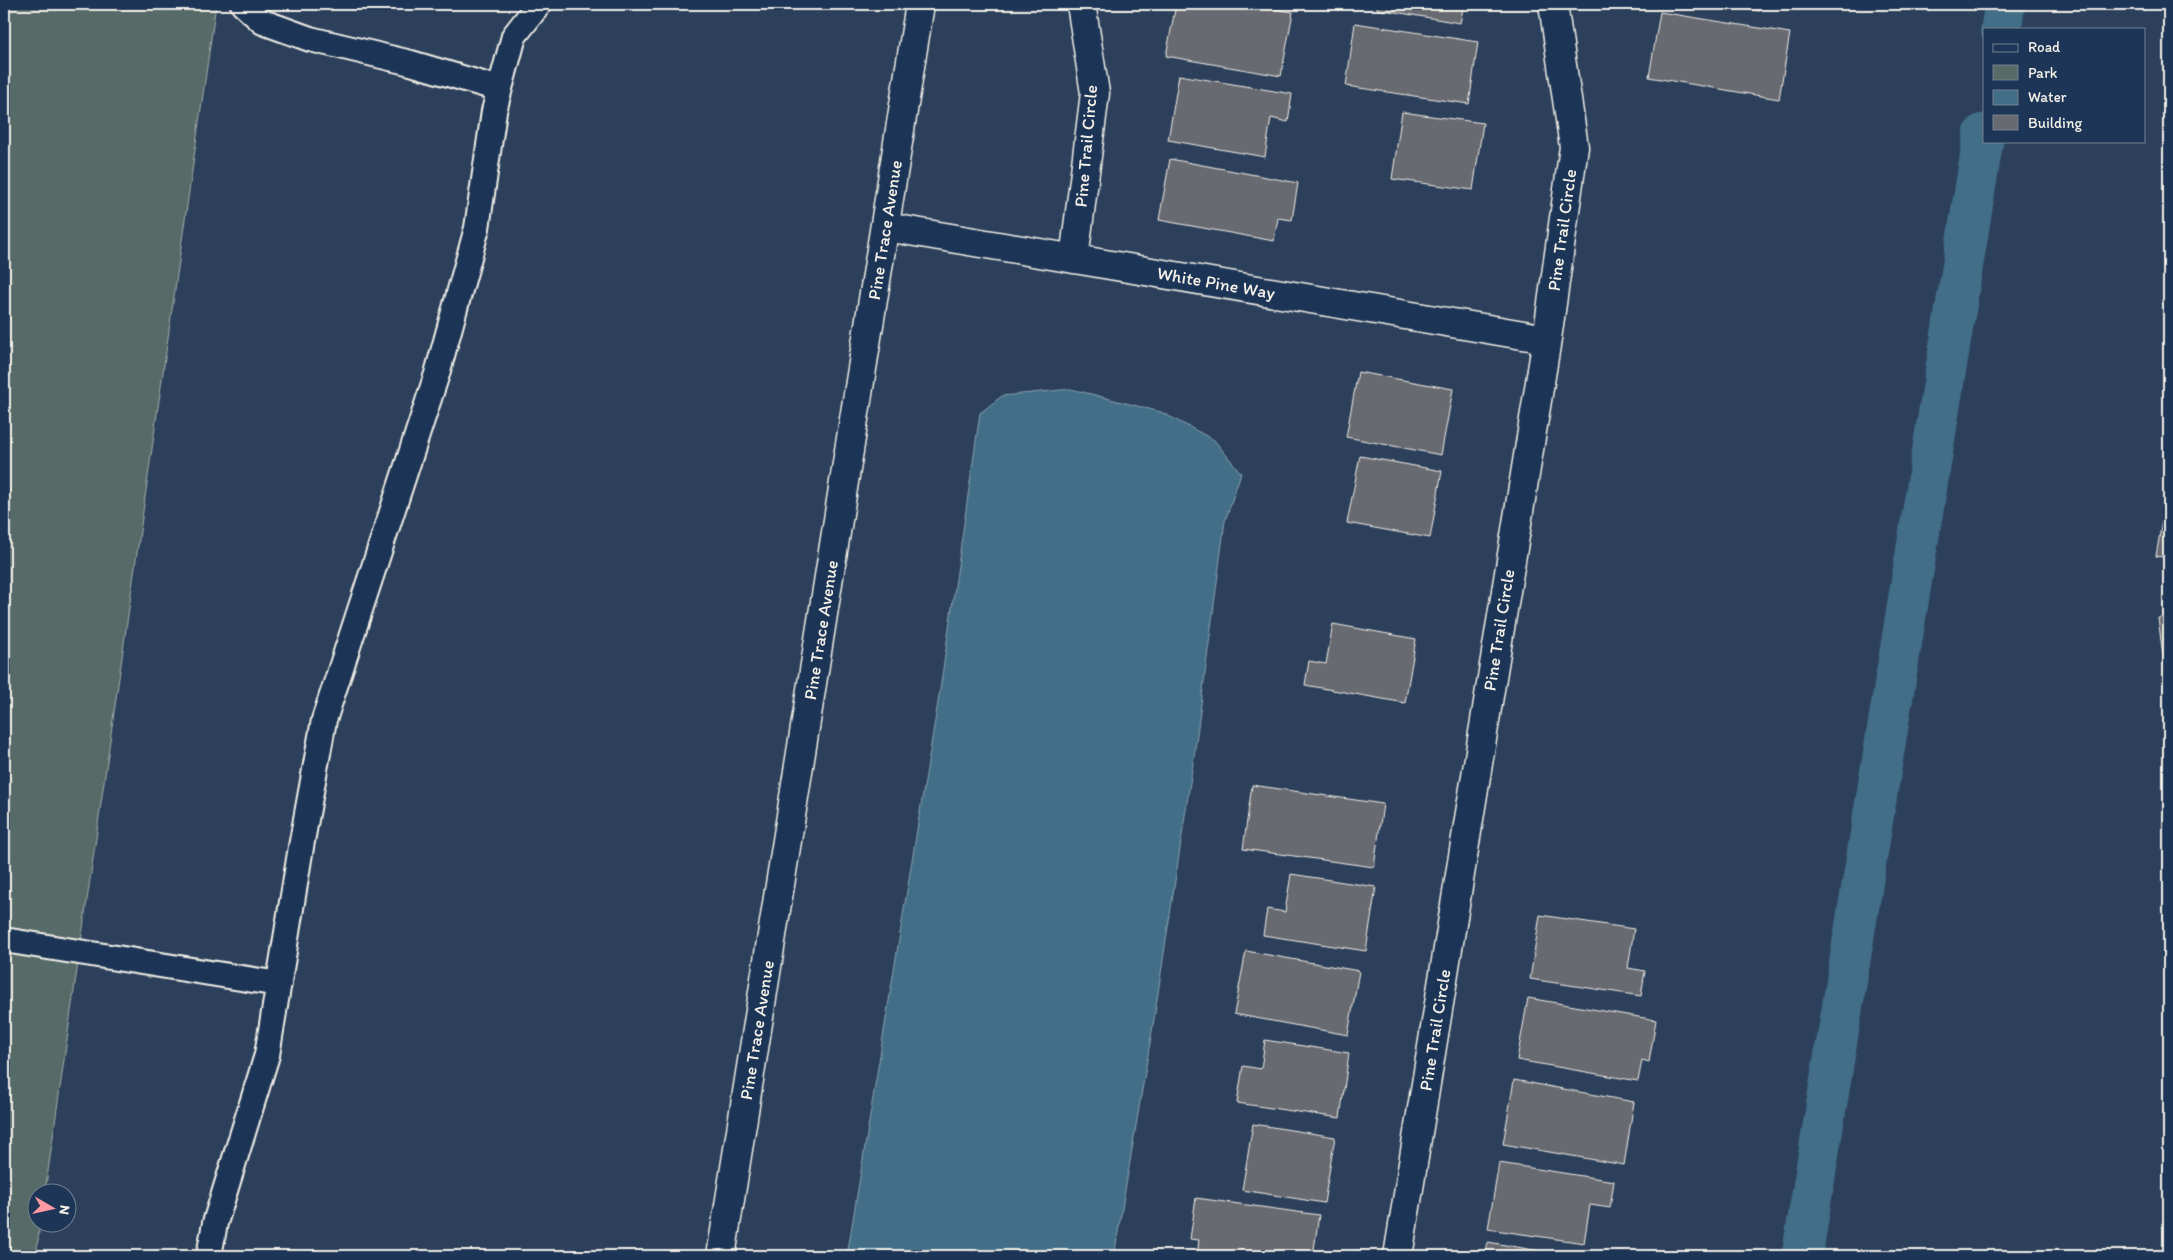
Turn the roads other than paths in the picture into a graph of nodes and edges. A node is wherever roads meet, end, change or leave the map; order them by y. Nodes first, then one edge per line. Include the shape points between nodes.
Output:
1 (243, 4) edge
2 (539, 4) edge
3 (920, 4) edge
4 (1081, 4) edge
5 (1553, 4) edge
6 (499, 89) junction
7 (886, 227) junction
8 (1074, 259) junction
9 (1546, 339) junction
10 (4, 940) edge
11 (279, 984) junction
12 (209, 1256) edge
13 (721, 1256) edge
14 (1398, 1256) edge

1 - 6 lane via 263,22 310,40 411,63
2 - 6 lane via 514,36
3 - 7 street, Pine Trace Avenue
4 - 8 street, Pine Trail Circle via 1095,93
5 - 9 street, Pine Trail Circle via 1574,147
6 - 11 lane via 477,228 436,374 324,720
7 - 8 street, White Pine Way
7 - 13 street, Pine Trace Avenue
8 - 9 street, White Pine Way
9 - 14 street, Pine Trail Circle
10 - 11 lane
11 - 12 lane via 267,1054 215,1223

